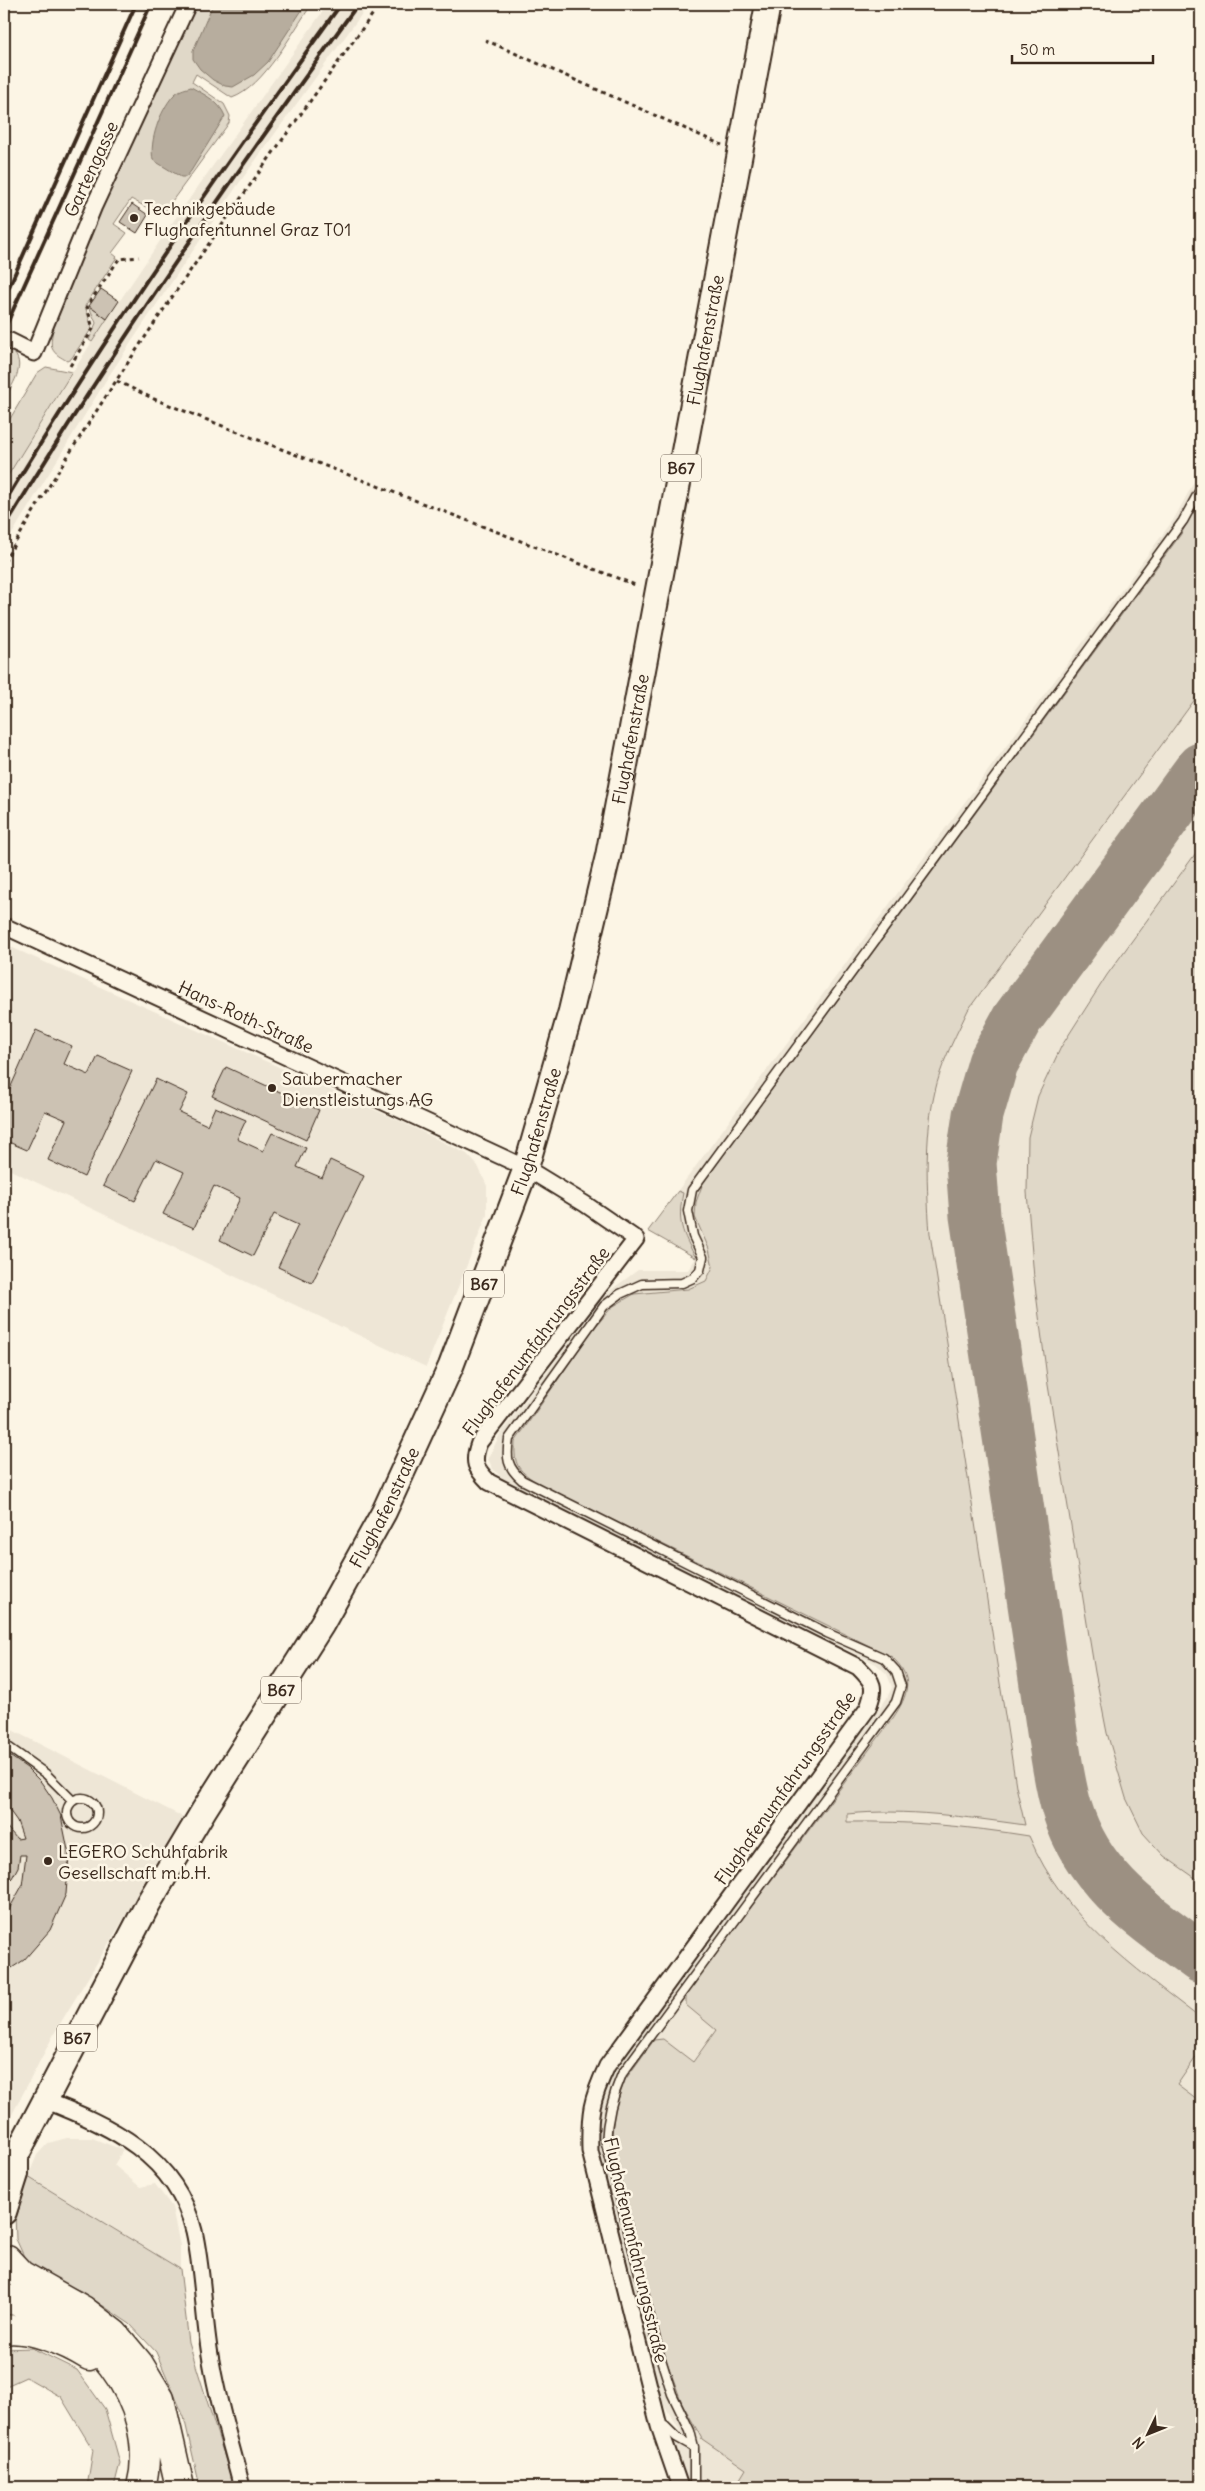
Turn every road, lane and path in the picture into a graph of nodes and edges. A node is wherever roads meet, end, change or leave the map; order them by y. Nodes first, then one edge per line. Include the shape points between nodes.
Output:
1 (188, 4) edge
2 (380, 4) edge
3 (768, 4) edge
4 (485, 40) dead end
5 (740, 153) junction
6 (139, 257) dead end
7 (10, 340) dead end
8 (70, 366) dead end
9 (117, 381) junction
10 (1201, 488) edge
11 (4, 562) edge
12 (658, 594) junction
13 (4, 926) edge
14 (526, 1168) junction
15 (691, 1265) dead end
16 (700, 1270) junction
17 (4, 1744) edge
18 (73, 1801) junction
19 (44, 2100) junction
20 (10, 2161) edge
21 (4, 2212) edge
22 (5, 2261) edge
23 (4, 2299) edge
24 (4, 2330) edge
25 (118, 2374) junction
26 (659, 2426) junction
27 (694, 2447) junction
28 (142, 2487) edge
29 (180, 2487) edge
30 (242, 2487) edge
31 (680, 2487) edge
32 (696, 2487) edge

1 - 7 street, Gartengasse via 94,206 34,354
2 - 9 path via 187,275
3 - 5 main road, Flughafenstraße / B67
4 - 5 path
5 - 12 main road, Flughafenstraße / B67
6 - 8 path via 119,259 92,298 87,306 93,329
9 - 11 path
9 - 12 path via 271,445
10 - 16 lane via 1183,522 692,1190 688,1211 693,1236 704,1258
12 - 14 main road, Flughafenstraße / B67 via 604,875 571,1011
13 - 14 street, Hans-Roth-Straße
14 - 19 main road, Flughafenstraße / B67 via 457,1350 384,1512 322,1624 149,1902
14 - 26 street, Flughafenumfahrungsstraße via 636,1240 479,1443 474,1457 476,1468 489,1482 858,1668 871,1679 874,1692 868,1708 607,2066 593,2096 589,2122 590,2151
15 - 16 lane
16 - 27 lane via 682,1284 642,1284 604,1306 508,1439 506,1457 511,1470 522,1480 818,1629 884,1658 896,1671 901,1686 896,1702 622,2074 614,2094 607,2121 606,2143 660,2356
17 - 18 lane via 46,1774
18 - 18 lane via 67,1809 68,1819 74,1826 84,1829 92,1826 98,1817 97,1808 91,1800
19 - 20 main road, Flughafenstraße / B67
19 - 30 street via 81,2114 140,2147 176,2186 194,2230 212,2367
20 - 21 main road, Flughafenstraße / B67 via 16,2174
22 - 29 highway via 21,2275 83,2310 114,2334 139,2364 160,2399
23 - 25 highway via 19,2301 56,2317 82,2333
24 - 25 highway via 16,2328 71,2344
25 - 28 highway via 134,2403 143,2432 146,2452
26 - 27 lane via 665,2426
26 - 31 street, Flughafenumfahrungsstraße
27 - 32 lane

